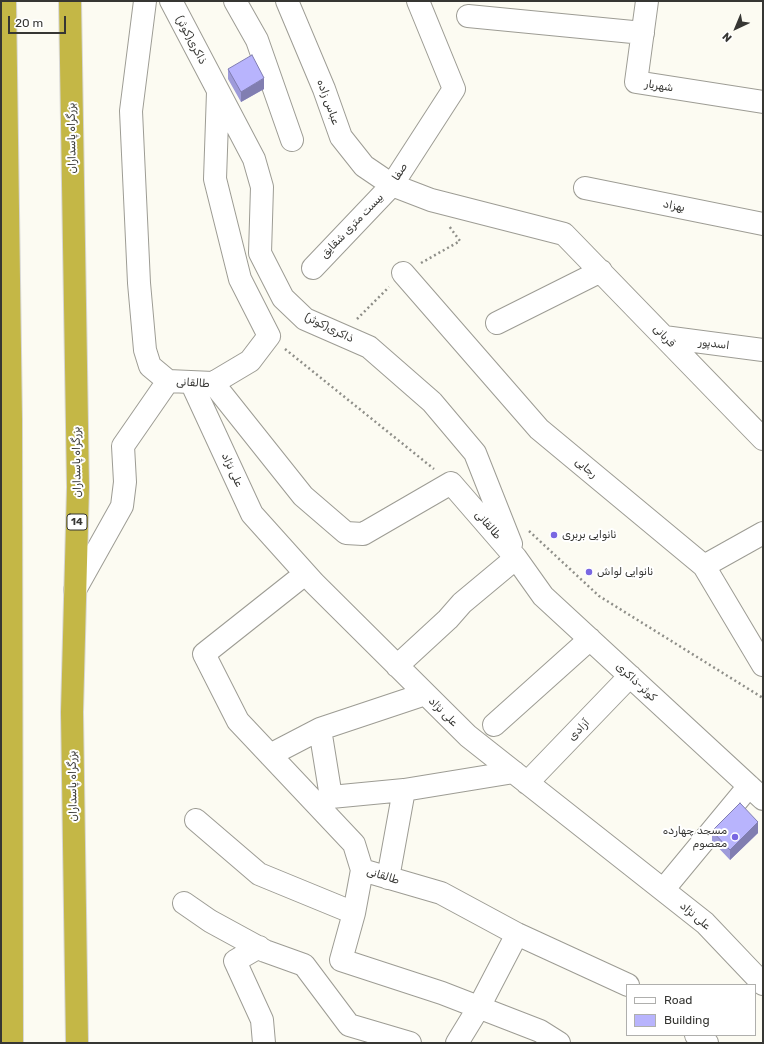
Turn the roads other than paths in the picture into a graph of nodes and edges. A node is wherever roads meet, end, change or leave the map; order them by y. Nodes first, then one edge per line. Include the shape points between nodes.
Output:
1 (5, 1) edge
2 (70, 1) edge
3 (145, 1) edge
4 (171, 1) edge
5 (235, 1) edge
6 (286, 1) edge
7 (418, 1) edge
8 (647, 1) edge
9 (468, 16) dead end
10 (643, 33) junction
11 (218, 90) junction
12 (763, 102) edge
13 (292, 140) dead end
14 (392, 185) junction
15 (585, 188) dead end
16 (763, 224) edge
17 (564, 234) joint
18 (313, 268) dead end
19 (601, 271) junction
20 (403, 273) dead end
21 (497, 322) dead end
22 (664, 337) junction
23 (763, 350) edge
24 (168, 381) junction
25 (192, 382) junction
26 (213, 383) junction
27 (763, 439) edge
28 (763, 533) edge
29 (516, 558) junction
30 (1, 564) edge
31 (704, 566) junction
32 (305, 574) junction
33 (75, 590) junction
34 (11, 612) junction
35 (590, 639) junction
36 (763, 665) edge
37 (397, 666) junction
38 (630, 676) junction
39 (425, 694) junction
40 (494, 725) dead end
41 (320, 729) junction
42 (270, 755) junction
43 (521, 778) junction
44 (404, 790) junction
45 (756, 792) edge
46 (196, 820) dead end
47 (362, 870) junction
48 (388, 878) junction
49 (663, 890) junction
50 (184, 903) dead end
51 (354, 913) junction
52 (517, 934) junction
53 (259, 947) junction
54 (626, 984) edge
55 (763, 984) edge
56 (479, 1007) junction
57 (697, 1036) edge
58 (12, 1043) edge
59 (77, 1043) edge
60 (264, 1043) edge
61 (410, 1043) edge
62 (457, 1043) edge
63 (560, 1043) edge
64 (707, 1043) edge

1 - 34 highway
2 - 33 highway, بزرگراه پاسداران / 14 via 78,487
3 - 24 street, طالقانی via 131,110 139,283 145,350 150,366
4 - 11 street, ذاکری(کوثر)
5 - 13 street via 257,40
6 - 14 street, عباس زاده via 324,89 340,137 364,166
7 - 14 street, صفا via 454,89
8 - 10 street, شهریار
9 - 10 street
10 - 12 street, شهریار via 636,82
11 - 26 street via 215,179 240,279 269,336 250,361
11 - 29 street, ذاکری(کوثر) via 254,160 262,187 260,253 283,298 305,319 369,347 432,402 475,453
14 - 17 street, صفا via 431,200
14 - 18 street, بیست متری شقایق
15 - 16 street, بهزاد
17 - 19 street, قربانی
19 - 21 street
19 - 22 street, قربانی
20 - 31 street, رجایی via 539,429
22 - 23 street, اسدپور
22 - 27 street, قربانی
24 - 25 street, طالقانی
24 - 33 street via 123,446 125,482 122,506
25 - 26 street, طالقانی
25 - 32 street, علی نژاد via 252,514
26 - 29 street, طالقانی via 303,496 346,533 363,534 451,483
28 - 31 street
29 - 35 street, کوثر-ذاکری via 544,596
29 - 37 street via 462,603
30 - 34 highway
31 - 36 street, رجایی
32 - 37 street, علی نژاد
32 - 42 street, طالقانی via 204,654 238,721
33 - 59 highway, بزرگراه پاسداران / 14 via 72,712
34 - 58 highway
35 - 38 street, کوثر-ذاکری
35 - 40 street
37 - 39 street, علی نژاد
38 - 43 street, آزادی
38 - 45 street, کوثر-ذاکری
39 - 41 street
39 - 43 street, علی نژاد via 468,736
41 - 42 street
41 - 44 street via 331,797
42 - 47 street, طالقانی via 354,844
43 - 44 street
43 - 49 street, علی نژاد
44 - 48 street
45 - 49 street
46 - 51 street via 259,874
47 - 48 street, طالقانی
47 - 51 street
48 - 52 street, طالقانی via 441,893
49 - 55 street, علی نژاد via 705,923
50 - 53 street via 210,921
51 - 56 street via 341,960
52 - 54 street, طالقانی
52 - 56 street
53 - 60 street via 235,961 262,1020
53 - 61 street via 304,965 349,1025
56 - 62 street
56 - 63 street via 540,1031
57 - 64 street

